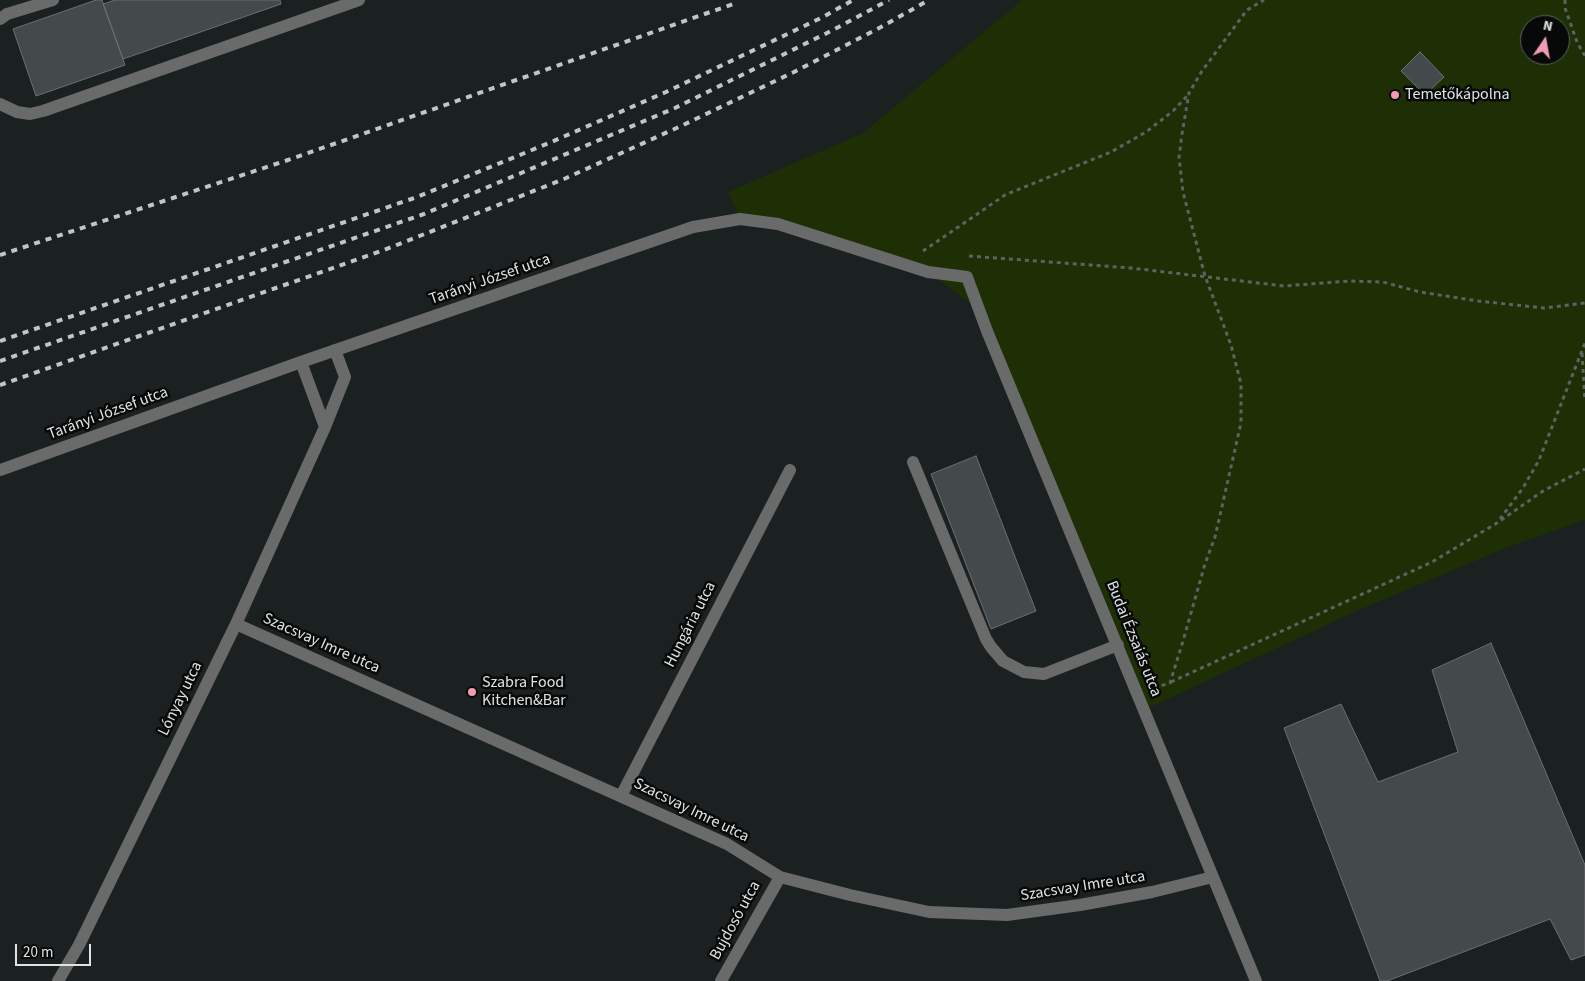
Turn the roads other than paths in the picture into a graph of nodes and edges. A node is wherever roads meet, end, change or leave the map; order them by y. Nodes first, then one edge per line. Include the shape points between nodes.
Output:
1 (52, 0) edge
2 (359, 0) edge
3 (0, 19) edge
4 (0, 104) edge
5 (978, 309) joint
6 (335, 350) junction
7 (301, 362) junction
8 (325, 427) junction
9 (912, 462) dead end
10 (0, 470) edge
11 (790, 470) dead end
12 (236, 624) junction
13 (1118, 645) junction
14 (621, 796) junction
15 (1213, 876) junction
16 (780, 877) junction
17 (58, 981) edge
18 (721, 981) edge
19 (1256, 981) edge

1 - 3 street
2 - 4 street via 44,111 17,112
5 - 6 street, Tarányi József utca via 967,277 928,272 778,224 740,219 692,227
5 - 13 street, Budai Ézsaiás utca
6 - 7 street, Tarányi József utca
6 - 8 street, Lónyay utca via 345,377
7 - 8 street
7 - 10 street, Tarányi József utca
8 - 12 street, Lónyay utca
9 - 13 street via 986,639 1003,661 1024,672 1044,674
11 - 14 street, Hungária utca
12 - 14 street, Szacsvay Imre utca
12 - 17 street, Lónyay utca via 79,945
13 - 15 street, Budai Ézsaiás utca
14 - 16 street, Szacsvay Imre utca via 727,844
15 - 16 street, Szacsvay Imre utca via 1152,892 1008,915 929,912
15 - 19 street, Budai Ézsaiás utca
16 - 18 street, Bujdosó utca

